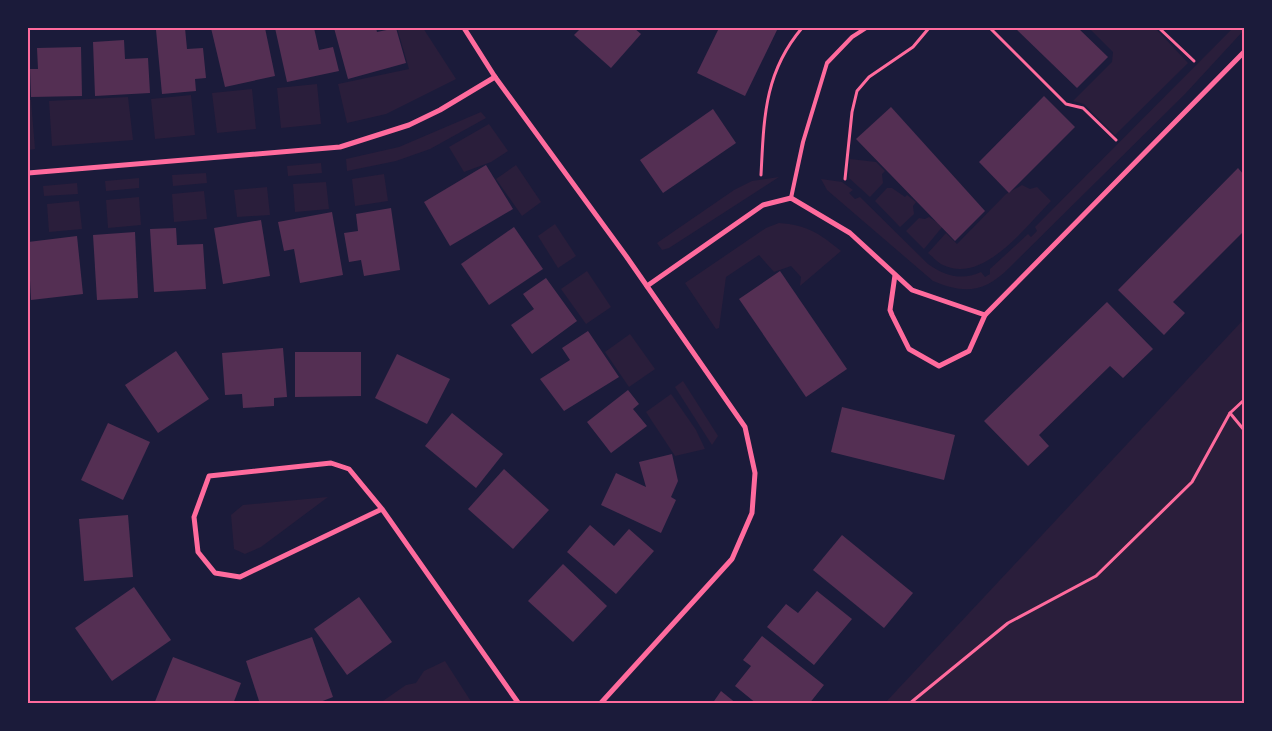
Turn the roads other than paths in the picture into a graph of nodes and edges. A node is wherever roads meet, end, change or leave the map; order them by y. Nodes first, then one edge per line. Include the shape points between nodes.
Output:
1 (464, 28) edge
2 (866, 28) edge
3 (1244, 52) edge
4 (495, 77) junction
5 (28, 173) edge
6 (791, 198) junction
7 (895, 275) junction
8 (647, 286) junction
9 (985, 314) junction
10 (382, 509) junction
11 (519, 704) edge
12 (600, 704) edge

1 - 4 street
2 - 6 lane via 852,36 827,63 803,142
3 - 9 street
4 - 5 street via 440,110 409,124 340,147
4 - 8 street
6 - 7 street via 850,233
6 - 8 street via 763,205
7 - 9 street via 912,290
7 - 9 street via 892,315 909,349 939,366 969,351
8 - 12 street via 745,427 755,473 752,513 732,559
10 - 10 street via 240,577 215,573 198,552 194,517 209,476 331,462 349,469
10 - 11 street

